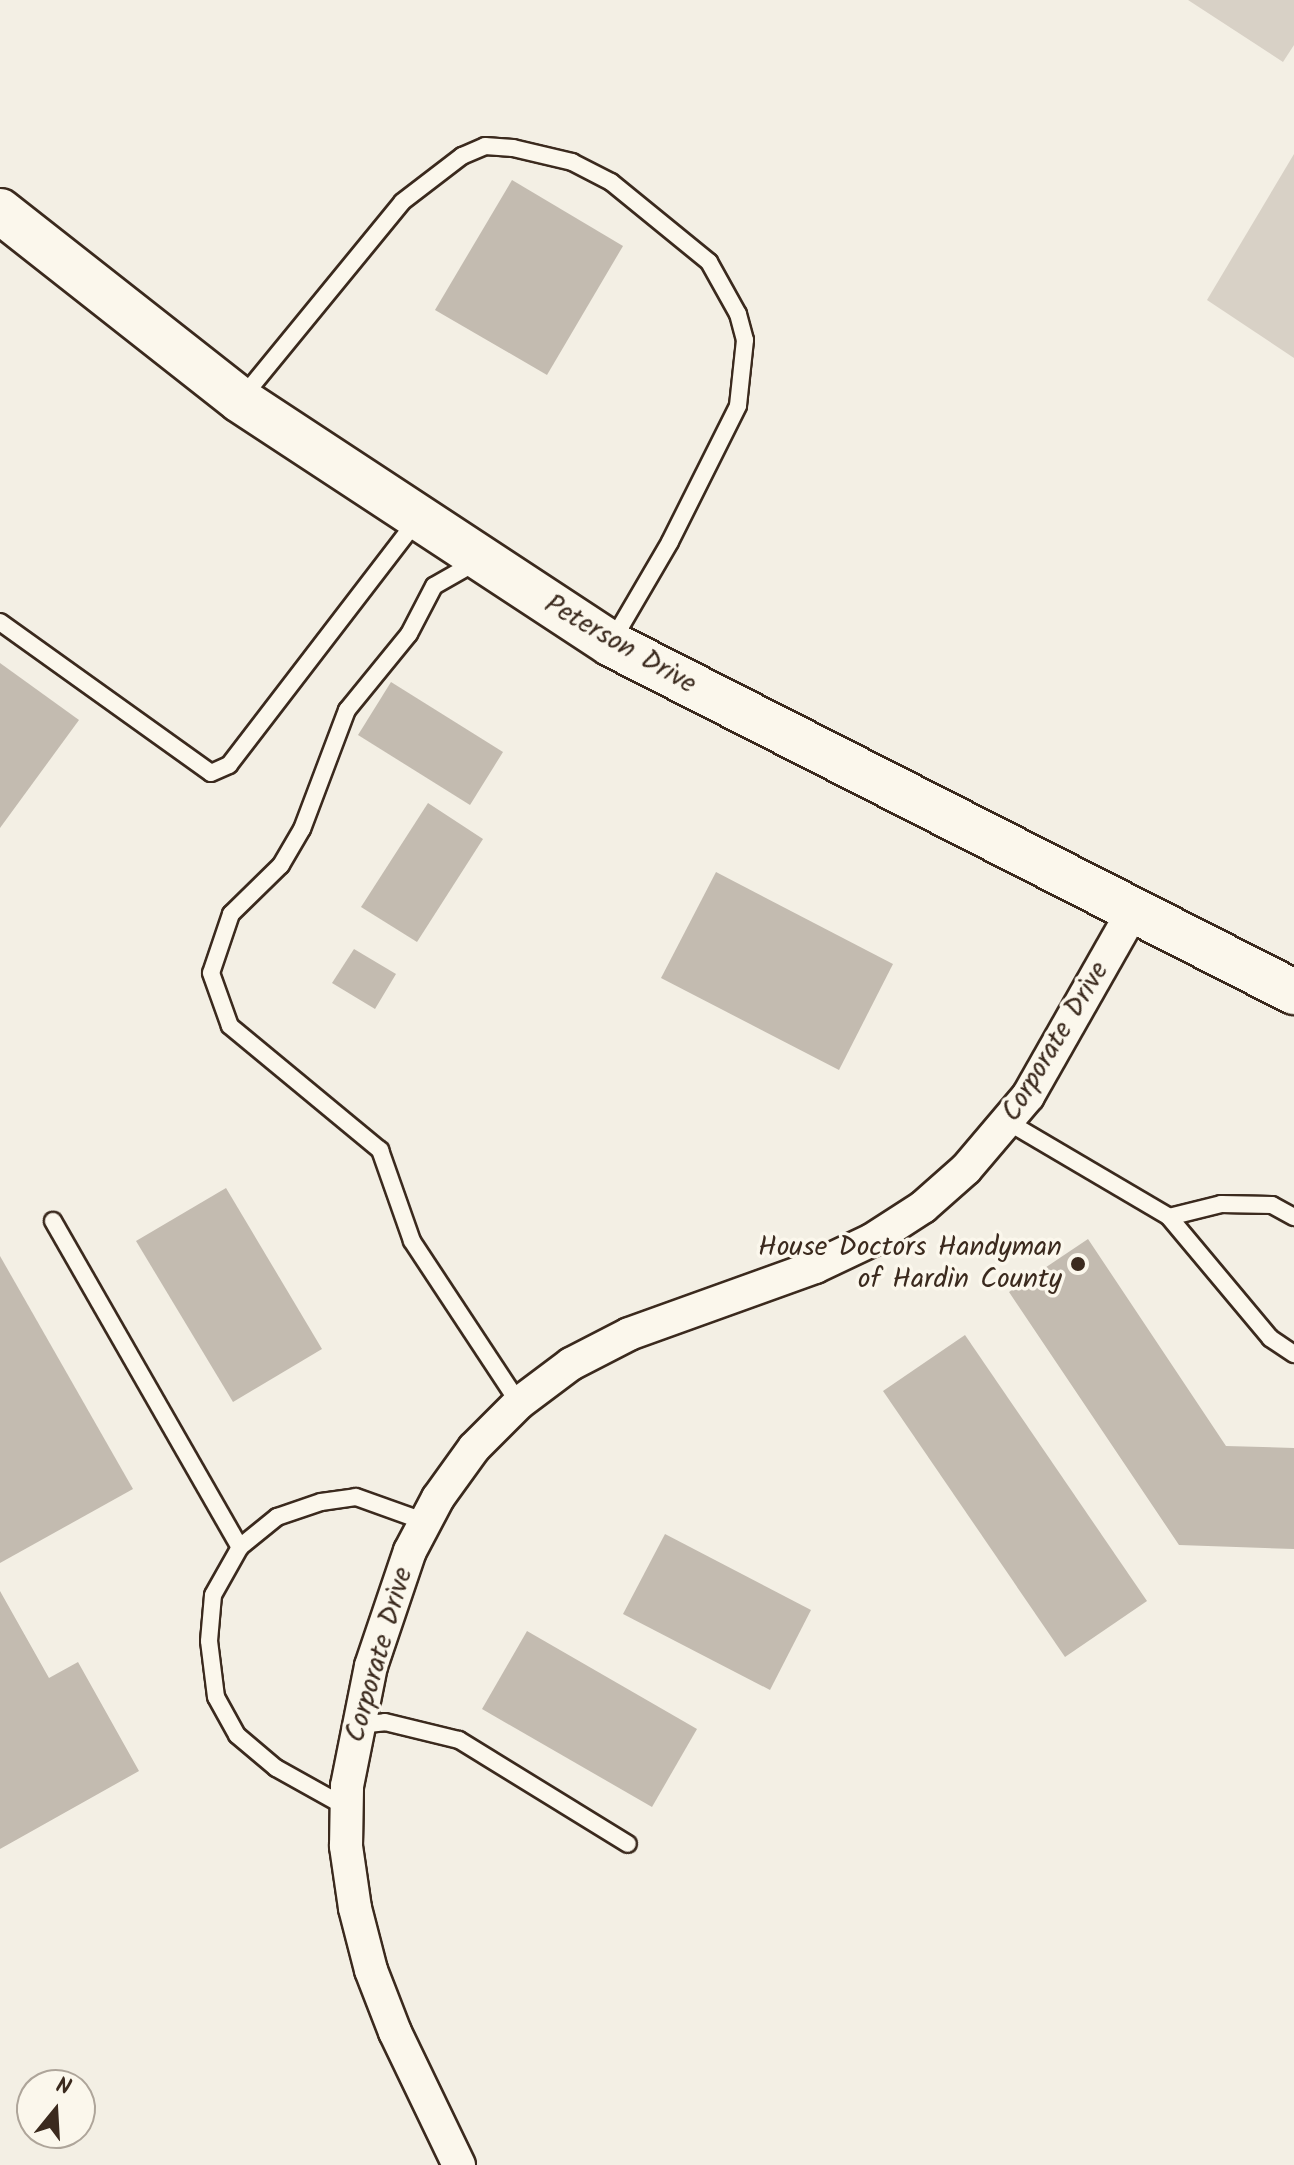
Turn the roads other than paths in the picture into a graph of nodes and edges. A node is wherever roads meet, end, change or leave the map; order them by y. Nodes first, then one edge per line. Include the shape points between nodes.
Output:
1 (0, 211) edge
2 (240, 400) junction
3 (417, 520) junction
4 (480, 560) junction
5 (0, 622) edge
6 (611, 644) junction
7 (1133, 911) junction
8 (1294, 992) edge
9 (1008, 1122) junction
10 (1169, 1217) junction
11 (1294, 1217) edge
12 (53, 1221) dead end
13 (1294, 1354) edge
14 (519, 1403) junction
15 (426, 1522) junction
16 (240, 1547) junction
17 (356, 1726) junction
18 (346, 1807) junction
19 (628, 1844) dead end
20 (459, 2165) edge

1 - 2 street, Peterson Drive
2 - 3 street, Peterson Drive
2 - 6 lane via 402,202 462,156 485,146 513,148 572,162 611,182 709,262 738,314 745,340 738,406 670,542
3 - 4 street, Peterson Drive
3 - 5 lane via 229,765 211,773
4 - 6 street, Peterson Drive
4 - 14 lane via 434,586 409,634 347,710 302,829 281,865 231,914 211,973 230,1026 380,1150 412,1241
6 - 7 street, Peterson Drive
7 - 8 street, Peterson Drive
7 - 9 street, Corporate Drive via 1068,1032
9 - 10 lane
9 - 14 street, Corporate Drive via 923,1207 872,1240 815,1267 629,1334 571,1364
10 - 11 lane via 1221,1204 1272,1205
10 - 13 lane via 1270,1338
12 - 16 lane
14 - 15 street, Corporate Drive via 474,1448
15 - 16 lane via 356,1497 333,1500 277,1517
15 - 17 street, Corporate Drive via 388,1608
16 - 18 lane via 213,1595 209,1641 216,1697 246,1743 276,1768
17 - 18 street, Corporate Drive
17 - 19 lane via 394,1723 459,1740
18 - 20 street, Corporate Drive via 355,1908 371,1970 400,2044

